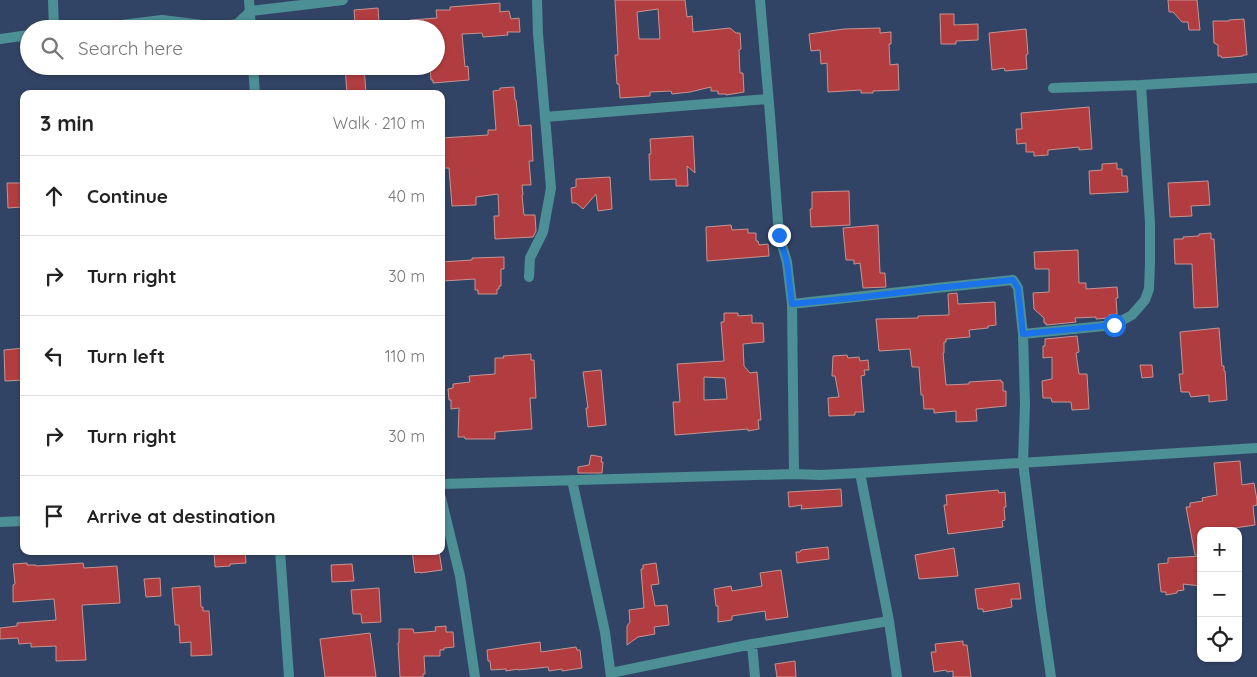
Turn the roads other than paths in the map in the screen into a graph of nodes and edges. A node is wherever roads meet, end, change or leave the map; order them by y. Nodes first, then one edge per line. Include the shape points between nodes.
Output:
1 (53, 0) edge
2 (343, 0) edge
3 (537, 0) edge
4 (760, 0) edge
5 (250, 5) edge
6 (54, 20) edge
7 (241, 20) edge
8 (251, 20) edge
9 (20, 37) edge
10 (0, 39) edge
11 (254, 75) edge
12 (1257, 78) edge
13 (1141, 85) junction
14 (1053, 88) dead end
15 (255, 90) edge
16 (768, 99) junction
17 (545, 117) junction
18 (529, 278) dead end
19 (792, 304) junction
20 (1023, 334) junction
21 (1257, 448) edge
22 (1023, 462) junction
23 (860, 473) junction
24 (794, 474) junction
25 (572, 480) junction
26 (445, 484) edge
27 (445, 514) edge
28 (20, 521) edge
29 (0, 522) edge
30 (280, 555) edge
31 (888, 621) junction
32 (752, 644) junction
33 (611, 675) edge
34 (289, 677) edge
35 (475, 677) edge
36 (755, 677) edge
37 (897, 677) edge
38 (1051, 677) edge

1 - 6 street
2 - 5 street
3 - 17 street
4 - 16 street
5 - 7 street
5 - 8 street
9 - 10 street
11 - 15 street
12 - 13 street
13 - 14 street
13 - 20 street via 1150,223 1149,289 1145,300 1132,315 1114,325
16 - 17 street
16 - 19 street via 779,235 787,262
17 - 18 street via 551,188 543,232 530,258
19 - 20 street via 1013,280 1018,288
19 - 24 street
20 - 22 street
21 - 22 street
22 - 23 street
22 - 38 street
23 - 24 street
23 - 31 street
24 - 25 street
25 - 26 street
25 - 33 street via 605,632
27 - 35 street via 460,576
28 - 29 street
30 - 34 street
31 - 32 street
31 - 37 street
32 - 33 street
32 - 36 street

